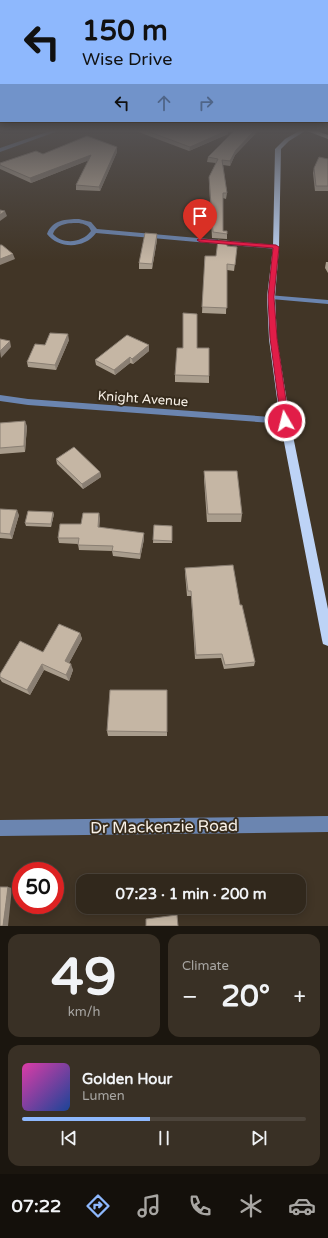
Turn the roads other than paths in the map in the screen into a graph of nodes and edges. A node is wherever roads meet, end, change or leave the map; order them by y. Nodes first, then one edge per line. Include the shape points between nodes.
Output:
1 (277, 174) edge
2 (94, 231) junction
3 (276, 247) junction
4 (271, 297) junction
5 (328, 302) edge
6 (0, 398) edge
7 (285, 421) junction
8 (328, 640) edge
9 (328, 824) edge
10 (0, 828) edge

1 - 3 main road
2 - 2 street via 91,225 72,221 53,227 50,234 56,240 68,243 89,238
2 - 3 street
3 - 4 main road
4 - 5 street
4 - 7 main road via 273,338
6 - 7 street, Knight Avenue
7 - 8 main road
9 - 10 street, Dr Mackenzie Road

